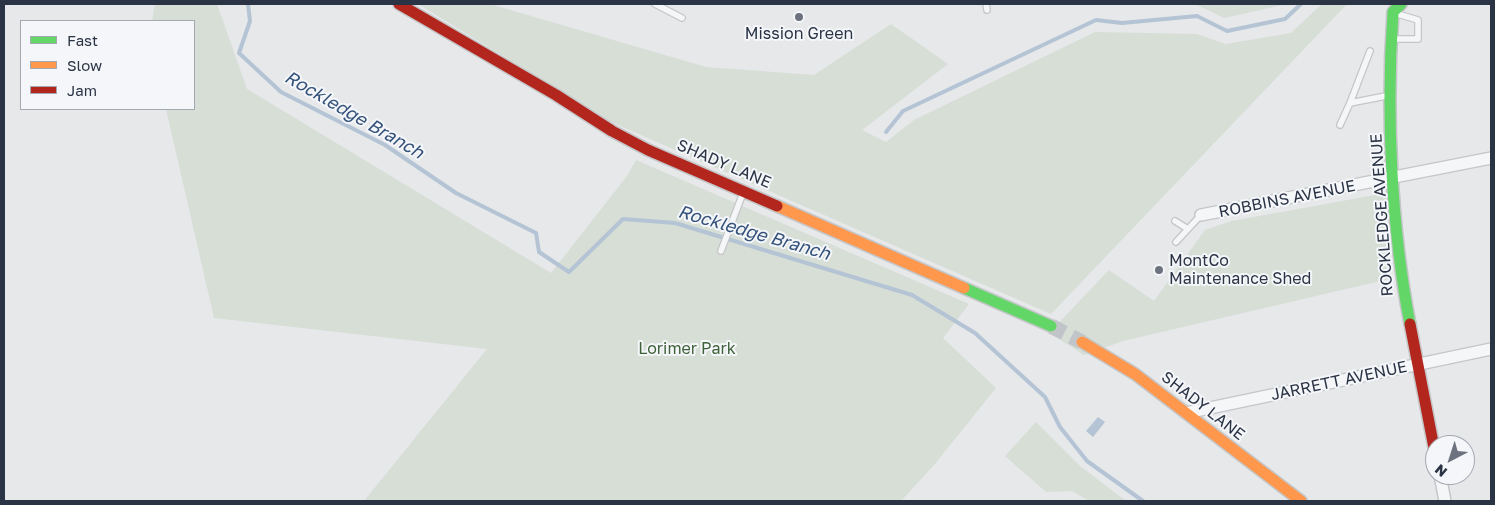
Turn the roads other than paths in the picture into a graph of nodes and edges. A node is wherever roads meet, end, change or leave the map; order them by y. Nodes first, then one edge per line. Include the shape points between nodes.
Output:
1 (399, 4) edge
2 (655, 4) edge
3 (1401, 4) edge
4 (1392, 12) junction
5 (682, 18) dead end
6 (1391, 39) junction
7 (1370, 51) dead end
8 (1391, 95) junction
9 (1350, 103) junction
10 (1340, 124) dead end
11 (1491, 158) edge
12 (1393, 178) junction
13 (744, 191) junction
14 (1201, 215) joint
15 (1175, 221) dead end
16 (1188, 229) junction
17 (1176, 242) dead end
18 (721, 252) dead end
19 (1051, 326) tunnel mouth
20 (1082, 342) tunnel mouth
21 (1491, 349) edge
22 (1416, 365) junction
23 (1186, 413) junction
24 (1431, 435) edge
25 (1442, 485) edge
26 (1301, 501) edge
27 (1445, 501) edge

1 - 13 street, SHADY LANE via 648,150
2 - 5 lane
3 - 4 street
4 - 6 street, ROCKLEDGE AVENUE
4 - 6 lane via 1418,20 1418,39
6 - 8 street, ROCKLEDGE AVENUE
7 - 9 lane
8 - 9 lane
8 - 12 street, ROCKLEDGE AVENUE
9 - 10 lane
11 - 12 street, ROBBINS AVENUE
12 - 14 street, ROBBINS AVENUE
12 - 22 street, ROCKLEDGE AVENUE via 1400,272
13 - 18 lane
13 - 19 street, SHADY LANE
14 - 16 lane
15 - 16 lane
16 - 17 lane
20 - 23 street, SHADY LANE via 1135,374
21 - 22 street, JARRETT AVENUE
22 - 23 street, JARRETT AVENUE
22 - 24 street, ROCKLEDGE AVENUE
23 - 26 street, SHADY LANE
25 - 27 street

